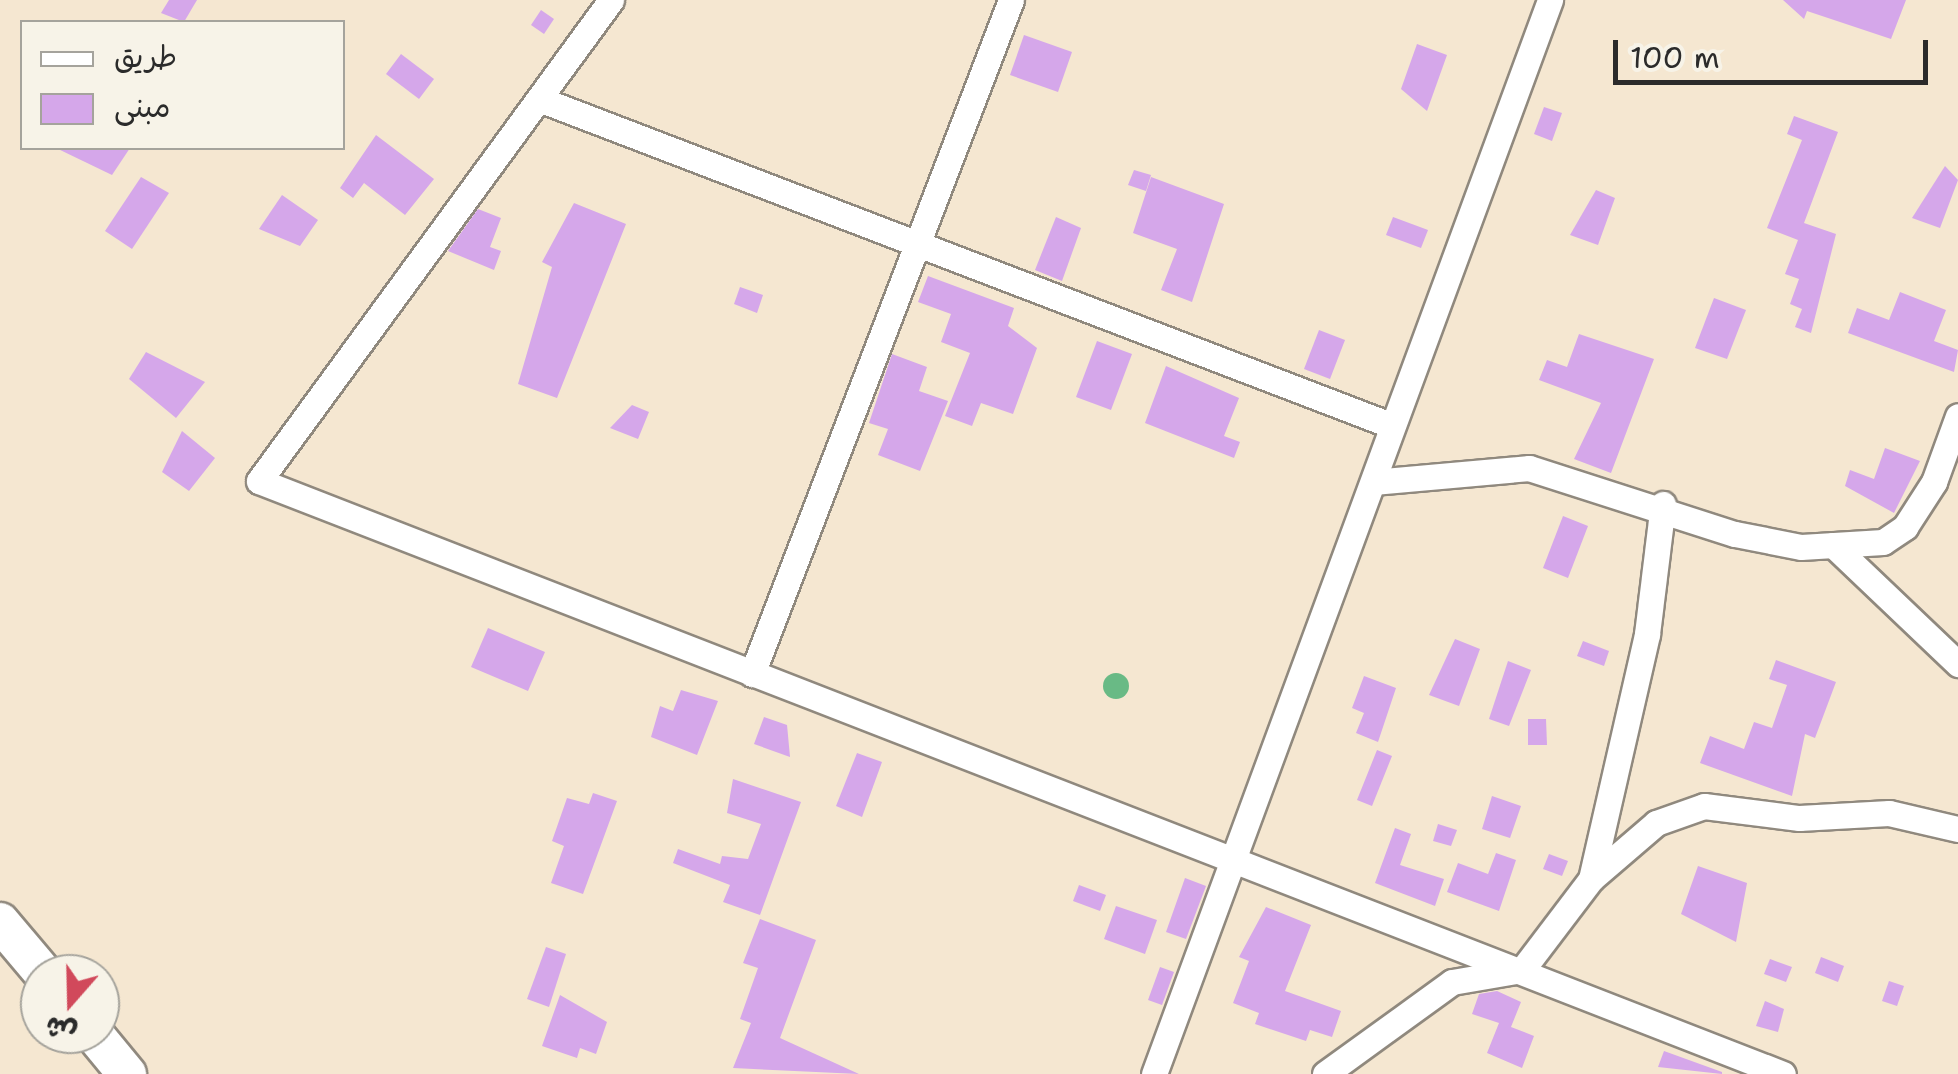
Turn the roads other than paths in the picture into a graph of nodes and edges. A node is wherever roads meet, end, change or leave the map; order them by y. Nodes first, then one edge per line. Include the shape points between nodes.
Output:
1 (611, 0) edge
2 (1011, 0) edge
3 (1545, 1) edge
4 (538, 99) junction
5 (919, 245) junction
6 (1958, 416) edge
7 (1393, 426) junction
8 (1372, 482) junction
9 (1663, 504) junction
10 (1832, 546) junction
11 (1958, 664) edge
12 (752, 674) junction
13 (1958, 829) edge
14 (1233, 862) junction
15 (1591, 880) junction
16 (0, 922) edge
17 (27, 954) edge
18 (1522, 970) junction
19 (111, 1054) edge
20 (128, 1074) edge
21 (1154, 1074) edge
22 (1325, 1074) edge
23 (1782, 1074) edge

1 - 4 street
2 - 5 street
3 - 7 street
4 - 5 street
4 - 12 street via 259,482
5 - 7 street
5 - 12 street
6 - 10 street via 1905,528 1882,542
7 - 8 street
8 - 9 street via 1529,468
8 - 14 street
9 - 10 street via 1735,534
9 - 15 street via 1648,634
10 - 11 street
12 - 14 street
13 - 15 street via 1889,813 1799,818 1704,806 1656,823
14 - 18 street
14 - 21 street
15 - 18 street
16 - 17 main road
18 - 22 street via 1452,982
18 - 23 street
19 - 20 main road

